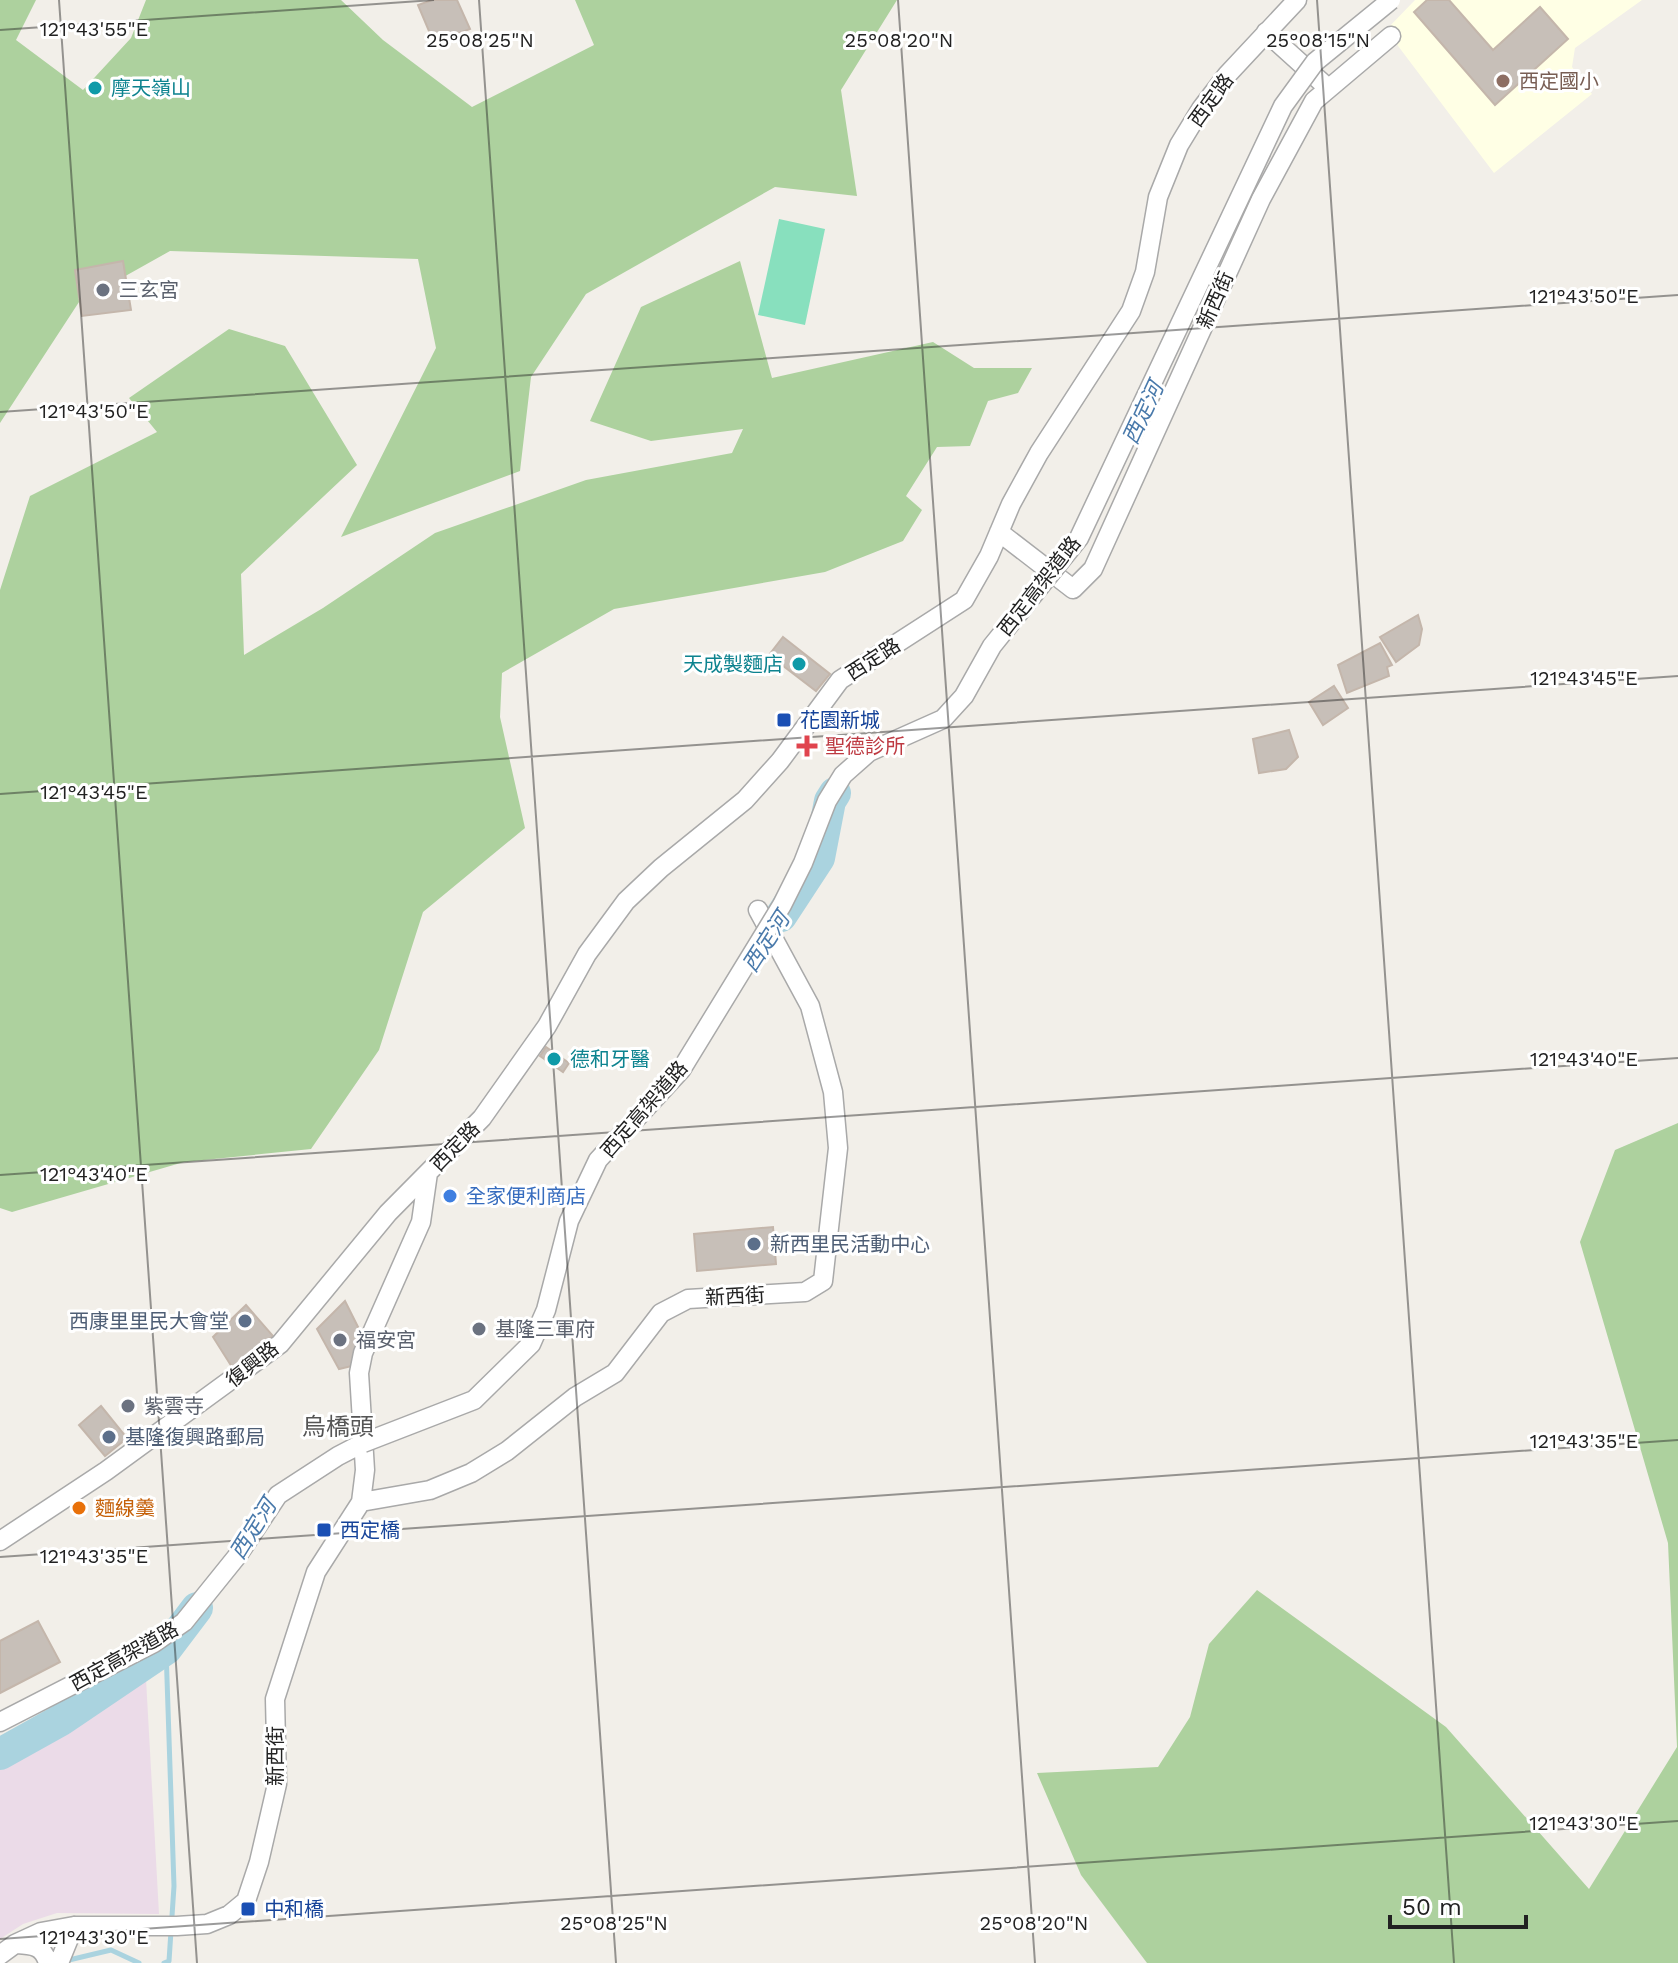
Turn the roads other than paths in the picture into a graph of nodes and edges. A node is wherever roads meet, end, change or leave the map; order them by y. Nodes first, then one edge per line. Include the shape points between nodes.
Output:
1 (1297, 0) edge
2 (1391, 0) edge
3 (1266, 32) junction
4 (1391, 36) dead end
5 (1328, 88) junction
6 (999, 532) junction
7 (758, 910) dead end
8 (428, 1173) junction
9 (364, 1451) junction
10 (361, 1502) junction
11 (0, 1541) edge
12 (0, 1722) edge
13 (74, 1926) junction
14 (8, 1949) edge
15 (55, 1959) edge

1 - 3 street, 西定路
2 - 9 street, 西定高架道路, bridge via 1315,62 1283,106 1079,538 992,646 964,696 943,719 869,752 843,775 776,915 681,1070 598,1160 569,1221 546,1310 531,1344 474,1400
3 - 5 street
3 - 6 street, 西定路 via 1227,75 1179,145 1158,197 1145,272 1131,311 1039,453
4 - 5 street, 新西街
5 - 6 street, 新西街 via 1314,101 1261,199 1093,569 1073,589
6 - 8 street, 西定路 via 964,600 840,680 745,800 626,901 482,1118
7 - 10 street, 新西街 via 810,1006 833,1092 838,1148 823,1281 805,1292 688,1299 661,1313 615,1373 507,1451 430,1490
8 - 9 street, 西定路 via 421,1222 363,1353 359,1373
8 - 11 street, 復興路 via 388,1213 280,1344
9 - 10 street, 新西街
9 - 12 street, 西定高架道路 via 338,1456 278,1495 184,1622 154,1643
10 - 13 street, 新西街 via 316,1572 275,1699 277,1784 246,1901 207,1924
13 - 14 street via 41,1932
13 - 15 street
14 - 15 street via 35,1945

